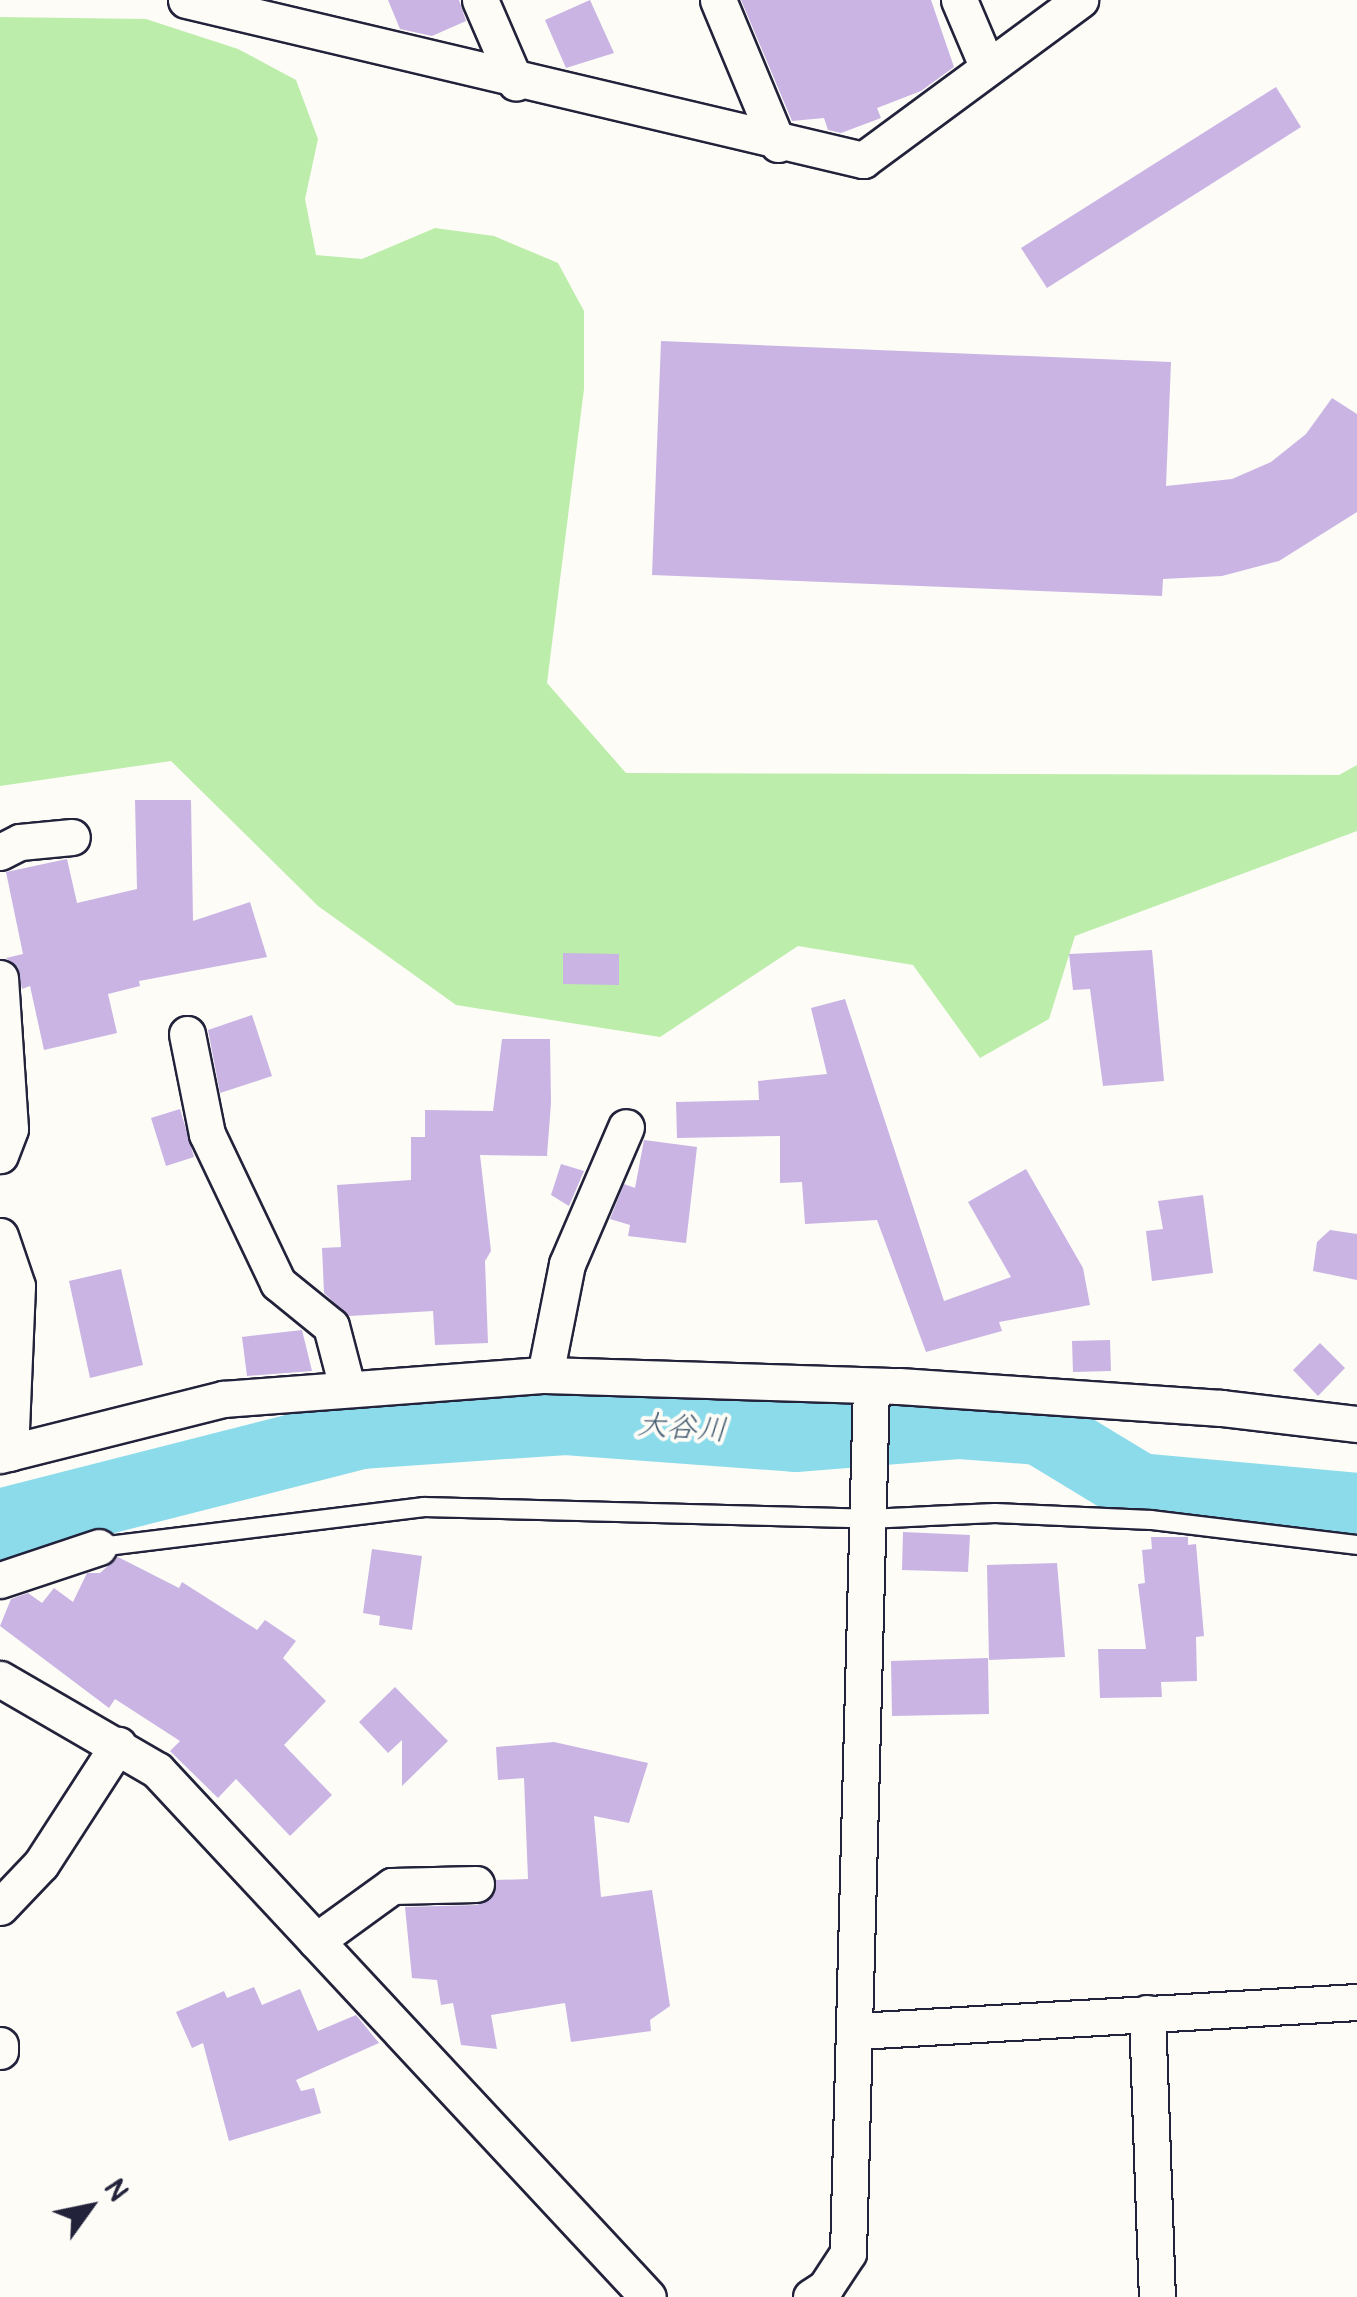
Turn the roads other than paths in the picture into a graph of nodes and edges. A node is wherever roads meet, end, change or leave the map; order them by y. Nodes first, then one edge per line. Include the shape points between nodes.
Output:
1 (186, 0) edge
2 (480, 0) edge
3 (718, 0) edge
4 (960, 0) edge
5 (1080, 0) edge
6 (988, 66) junction
7 (516, 83) junction
8 (778, 144) junction
9 (72, 837) dead end
10 (0, 852) edge
11 (0, 978) edge
12 (188, 1034) dead end
13 (626, 1127) dead end
14 (0, 1155) edge
15 (0, 1236) edge
16 (545, 1375) junction
17 (347, 1387) junction
18 (871, 1394) junction
19 (1357, 1424) edge
20 (5, 1454) edge
21 (868, 1510) junction
22 (1357, 1545) edge
23 (99, 1547) joint
24 (0, 1580) edge
25 (0, 1679) edge
26 (118, 1745) junction
27 (476, 1884) dead end
28 (0, 1907) edge
29 (316, 1941) junction
30 (1357, 2002) edge
31 (1147, 2013) junction
32 (857, 2032) junction
33 (648, 2297) edge
34 (811, 2297) edge
35 (1157, 2297) edge

1 - 7 street
2 - 7 street
3 - 8 street
4 - 6 street
5 - 6 street
6 - 8 street via 863,160
7 - 8 street
9 - 10 street via 20,842
11 - 14 street via 10,1129
12 - 17 street via 207,1134 278,1284 332,1326
13 - 16 street via 567,1264
15 - 20 street via 17,1286
16 - 17 street
16 - 18 street
17 - 20 street via 223,1399
18 - 19 street via 1221,1408
18 - 21 street
21 - 22 lane via 1152,1520
21 - 23 lane via 424,1507
21 - 32 street
23 - 24 street
25 - 26 street
26 - 28 street via 41,1864
26 - 29 street via 157,1770
27 - 29 street via 392,1886
29 - 33 street
30 - 31 street
31 - 32 street
31 - 35 street
32 - 34 street via 848,2253

